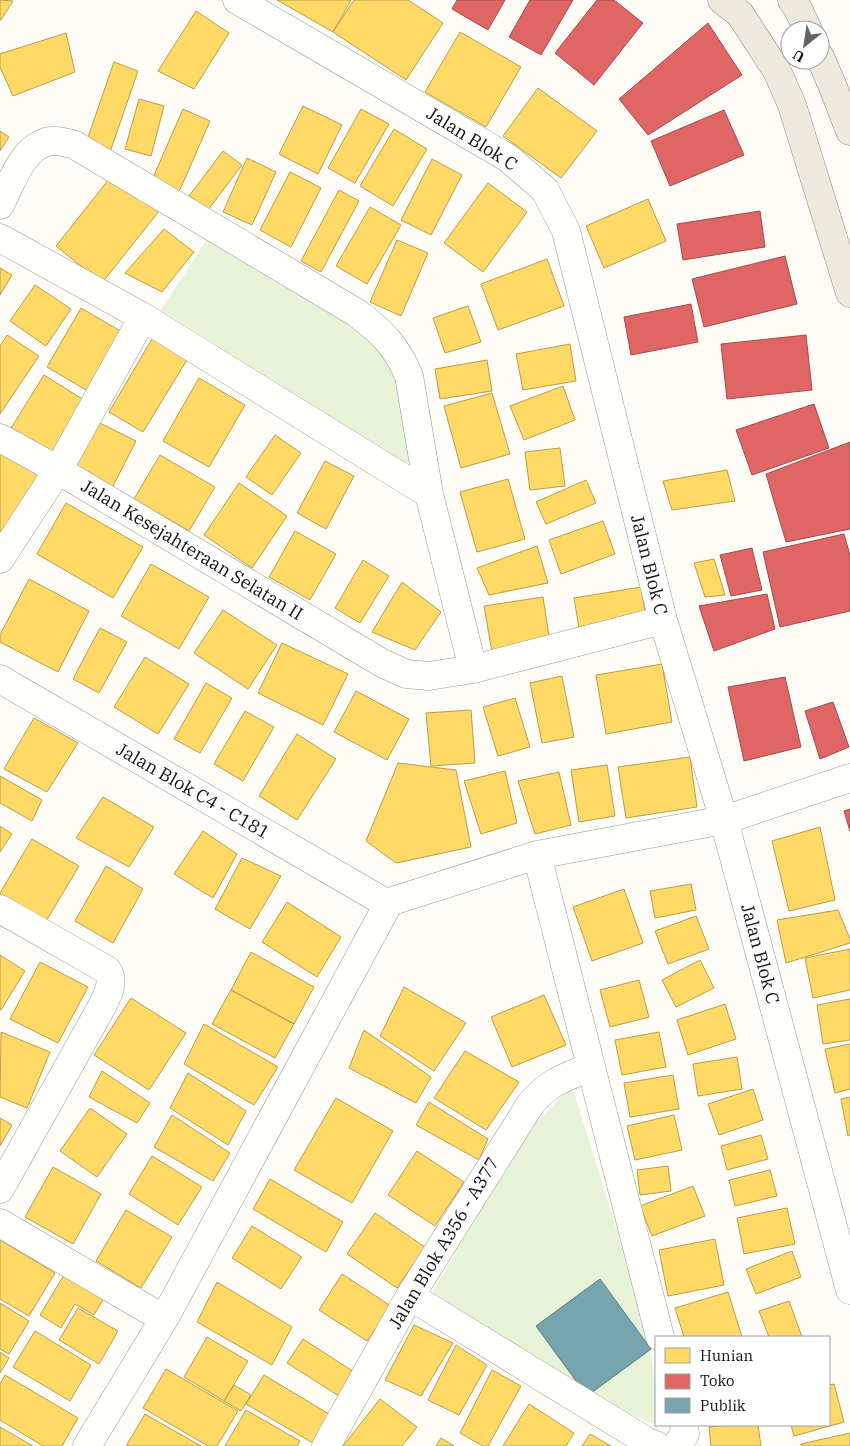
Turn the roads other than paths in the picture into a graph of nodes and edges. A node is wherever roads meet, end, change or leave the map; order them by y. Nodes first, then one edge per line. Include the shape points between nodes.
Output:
1 (237, 0) edge
2 (722, 0) edge
3 (792, 0) edge
4 (803, 20) edge
5 (826, 70) edge
6 (850, 131) edge
7 (0, 205) edge
8 (0, 238) edge
9 (850, 293) edge
10 (143, 317) junction
11 (0, 438) edge
12 (58, 470) junction
13 (429, 494) junction
14 (0, 559) edge
15 (663, 620) junction
16 (473, 669) junction
17 (0, 679) edge
18 (850, 778) edge
19 (724, 820) junction
20 (537, 855) junction
21 (386, 903) junction
22 (0, 909) edge
23 (590, 1067) junction
24 (0, 1189) edge
25 (0, 1223) edge
26 (850, 1290) edge
27 (410, 1296) junction
28 (164, 1319) junction
29 (660, 1336) edge
30 (684, 1426) edge
31 (87, 1446) edge
32 (326, 1446) edge
33 (657, 1446) edge
34 (676, 1446) edge

1 - 15 street, Jalan Blok C via 508,158 546,190 566,231
2 - 9 main road via 740,14 777,71 792,105
3 - 4 main road
5 - 6 main road
7 - 13 street via 26,155 39,145 52,141 73,144 357,313 393,346 409,376
8 - 10 street
10 - 12 street
10 - 13 street
11 - 12 street, Jalan Kesejahteraan Selatan II
12 - 14 street
12 - 16 street, Jalan Kesejahteraan Selatan II via 382,663 406,674 429,676
13 - 16 street
15 - 16 street, Jalan Kesejahteraan Selatan II
15 - 19 street, Jalan Blok C
17 - 21 street, Jalan Blok C4 - C181
18 - 19 street
19 - 20 street
19 - 26 street, Jalan Blok C
20 - 21 street
20 - 23 street
21 - 28 street
22 - 24 street via 108,970 111,977 109,992 100,1010
23 - 27 street, Jalan Blok A356 - A377 via 555,1081 540,1092
23 - 29 street
25 - 28 street
27 - 32 street, Jalan Blok A356 - A377
27 - 33 street
28 - 31 street
30 - 34 street via 685,1434

